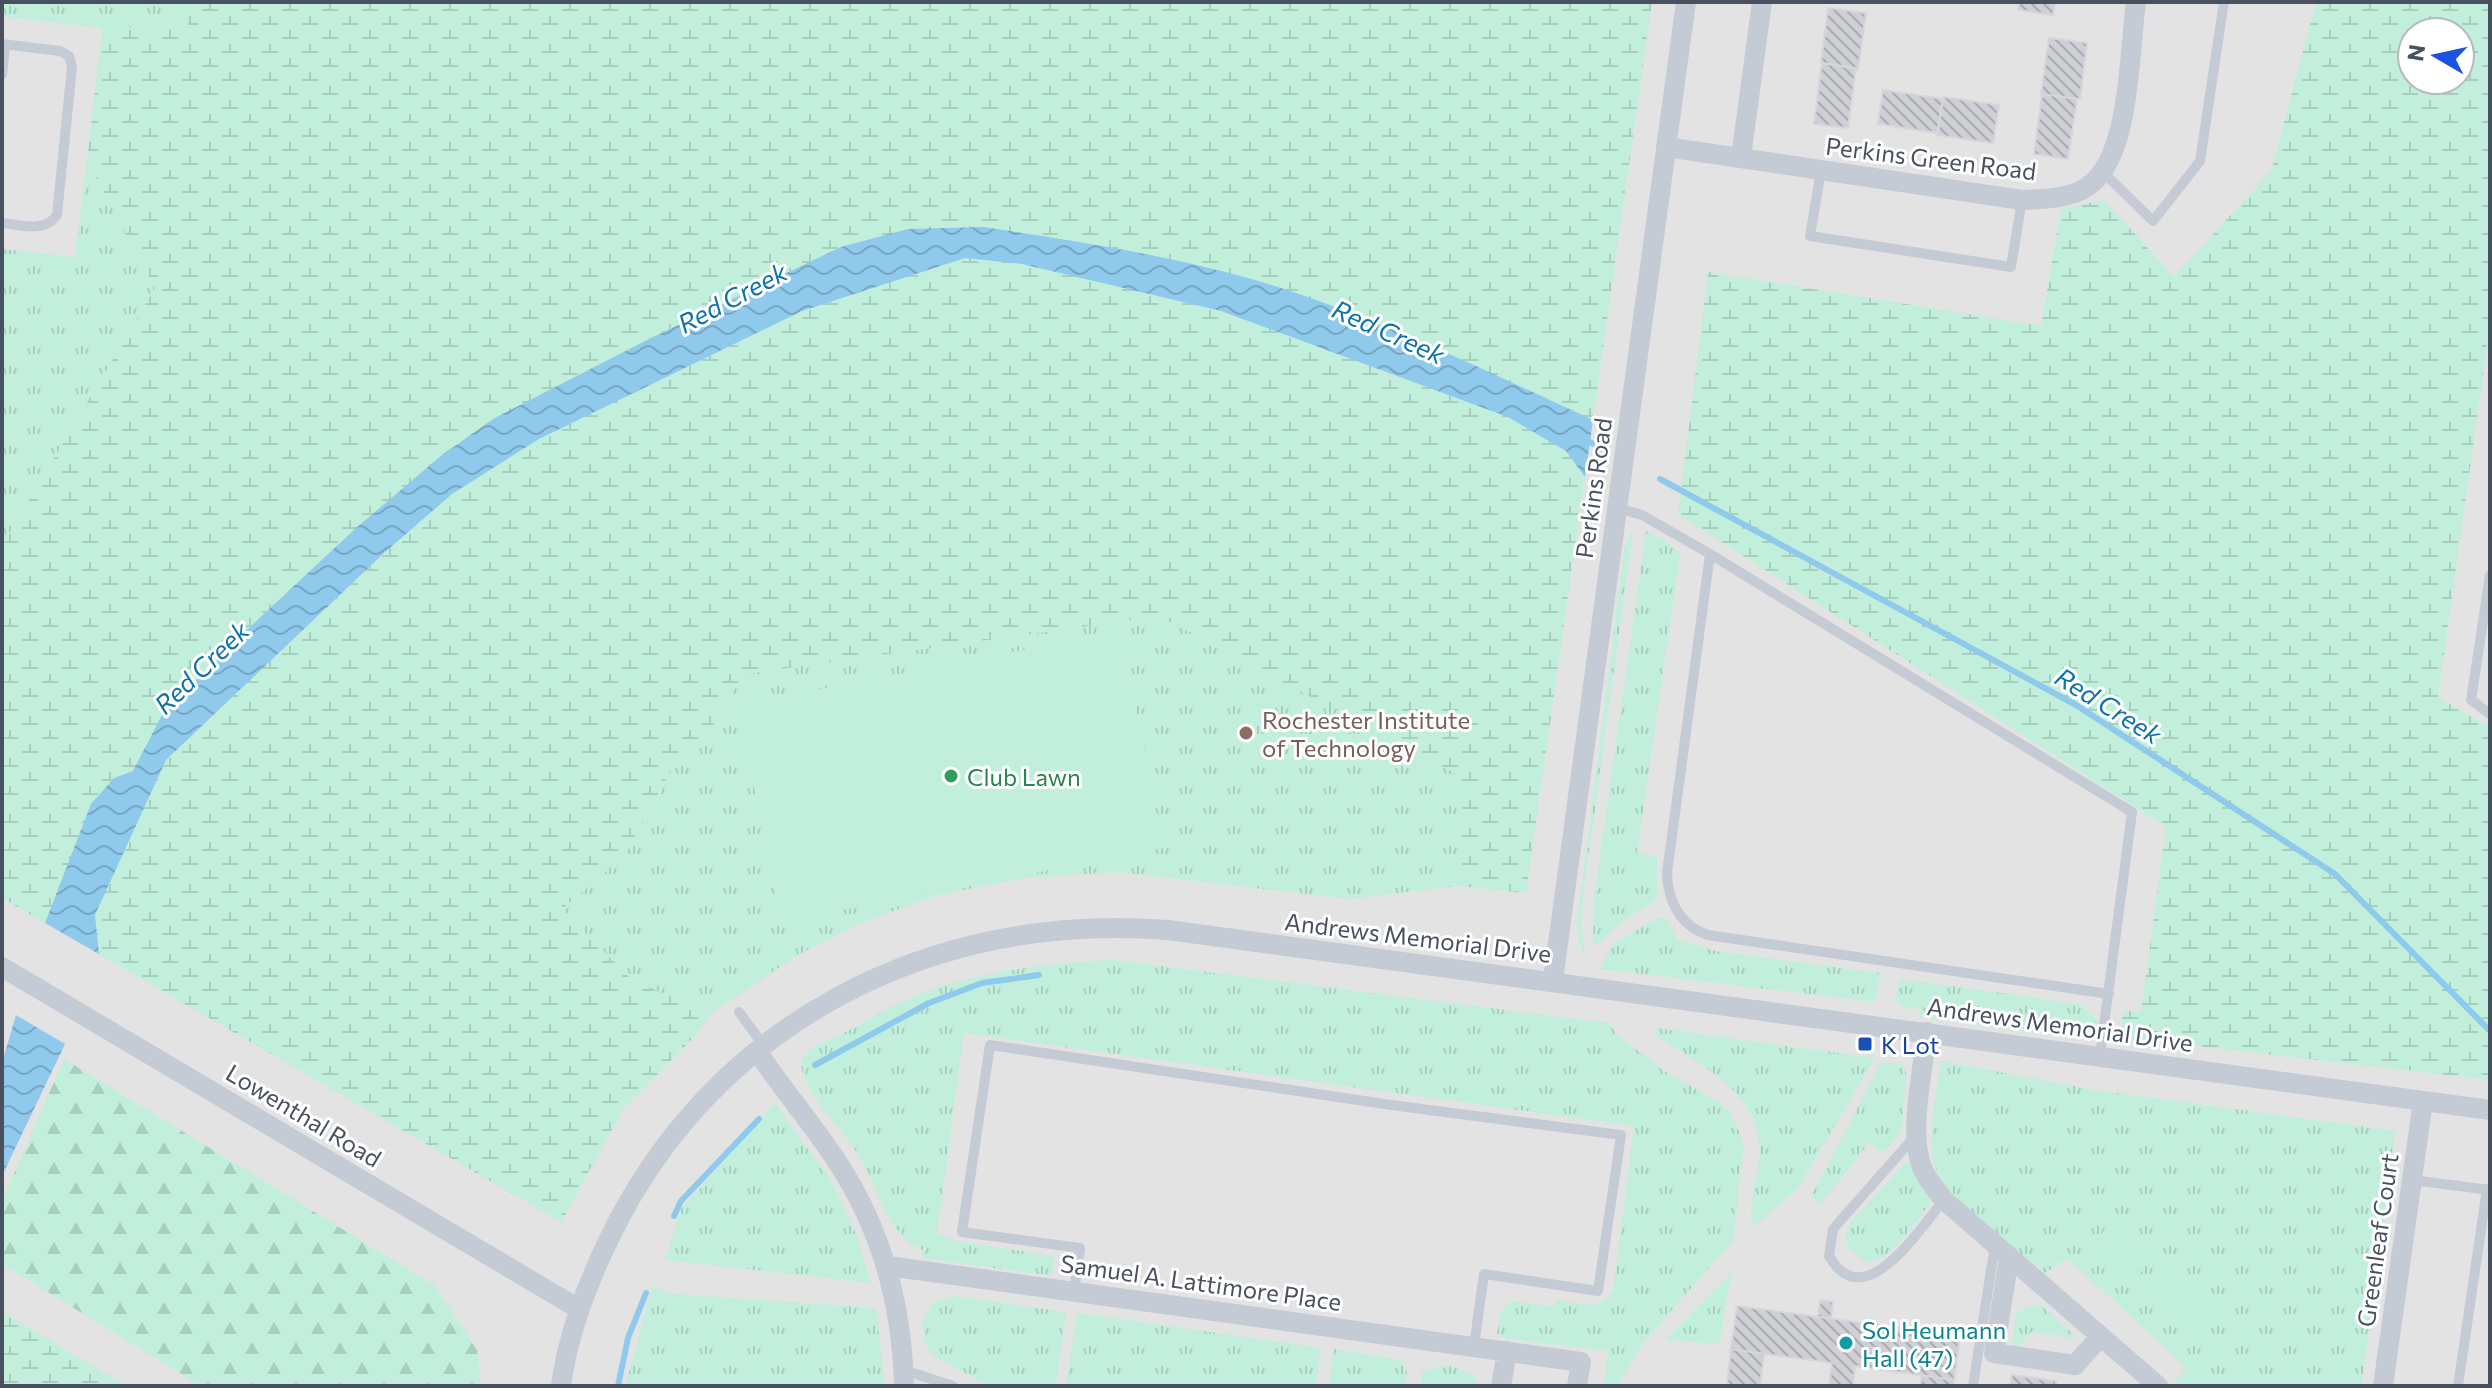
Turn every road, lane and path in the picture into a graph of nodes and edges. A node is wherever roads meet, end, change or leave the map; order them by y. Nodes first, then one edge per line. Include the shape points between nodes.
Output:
1 (1686, 2) edge
2 (1762, 2) edge
3 (2136, 2) edge
4 (2224, 2) edge
5 (3, 44) edge
6 (2, 75) edge
7 (1666, 147) junction
8 (1741, 157) junction
9 (1821, 171) junction
10 (2104, 173) junction
11 (2022, 200) junction
12 (2, 223) edge
13 (1617, 508) junction
14 (1710, 554) junction
15 (2490, 575) edge
16 (2490, 714) edge
17 (2, 967) edge
18 (1553, 980) junction
19 (2109, 994) junction
20 (739, 1012) dead end
21 (1927, 1032) junction
22 (761, 1049) junction
23 (2100, 1055) junction
24 (2423, 1101) junction
25 (2490, 1110) edge
26 (1917, 1133) junction
27 (2412, 1180) junction
28 (2488, 1190) edge
29 (1944, 1200) junction
30 (2002, 1251) junction
31 (888, 1266) junction
32 (1074, 1292) junction
33 (579, 1309) junction
34 (2100, 1337) junction
35 (1474, 1346) junction
36 (1507, 1351) junction
37 (904, 1378) edge
38 (561, 1386) edge
39 (953, 1386) edge
40 (1501, 1386) edge
41 (1577, 1386) edge
42 (1973, 1386) edge
43 (2158, 1386) edge
44 (2383, 1386) edge
45 (2458, 1386) edge

1 - 7 street, Perkins Road
2 - 8 street
3 - 10 street via 2121,128
4 - 10 lane via 2200,161 2153,221
5 - 6 lane
5 - 12 lane via 60,51 69,56 72,67 57,215 42,227
7 - 8 street, Perkins Green Road
7 - 13 street, Perkins Road
8 - 9 street, Perkins Green Road
9 - 11 street, Perkins Green Road
9 - 11 lane via 1810,236 2011,267
10 - 11 street, Perkins Green Road via 2086,188
13 - 14 lane via 1666,527
13 - 18 street, Perkins Road
14 - 19 lane via 2132,812
14 - 19 lane via 1667,873 1669,896 1689,926 1708,935
15 - 16 lane via 2471,700
17 - 33 street, Lowenthal Road
18 - 21 street, Andrews Memorial Drive
18 - 22 street, Andrews Memorial Drive via 1168,930 1063,928 979,941 895,968 829,1001
19 - 23 lane
20 - 22 lane
21 - 23 street, Andrews Memorial Drive
21 - 26 street
22 - 31 street via 859,1198
22 - 33 street, Andrews Memorial Drive via 692,1112 654,1162 618,1221
23 - 24 street, Andrews Memorial Drive
24 - 25 street, Andrews Memorial Drive
24 - 27 street, Greenleaf Court
26 - 29 street via 1922,1167
26 - 29 lane via 1833,1229 1829,1256 1840,1269 1858,1277 1878,1273
27 - 28 lane
27 - 44 street, Greenleaf Court
28 - 45 lane
29 - 30 street
30 - 34 street
30 - 34 street via 1994,1353 2075,1365
30 - 42 lane
31 - 32 street, Samuel A. Lattimore Place
31 - 37 street
32 - 35 street, Samuel A. Lattimore Place
32 - 35 lane via 1080,1248 962,1232 990,1045 1621,1135 1598,1291 1484,1274
33 - 38 street, Andrews Memorial Drive
34 - 43 street
35 - 36 street, Samuel A. Lattimore Place
36 - 40 street
36 - 41 street, Samuel A. Lattimore Place via 1581,1362
37 - 39 lane

